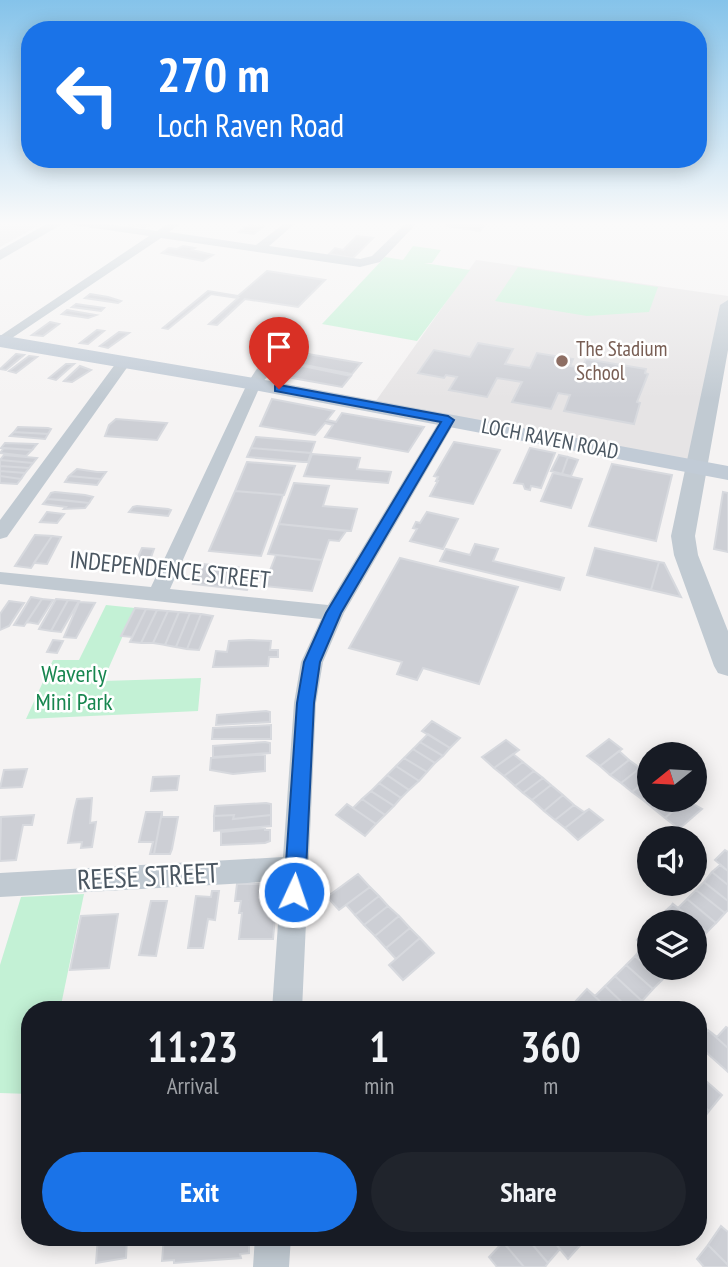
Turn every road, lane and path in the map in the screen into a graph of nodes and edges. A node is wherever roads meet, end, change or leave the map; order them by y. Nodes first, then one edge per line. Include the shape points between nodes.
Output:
1 (90, 281) edge
2 (728, 305) edge
3 (0, 342) edge
4 (289, 344) dead end
5 (124, 362) junction
6 (254, 384) junction
7 (448, 420) junction
8 (696, 467) junction
9 (728, 473) edge
10 (0, 533) edge
11 (0, 579) edge
12 (156, 595) junction
13 (708, 609) junction
14 (334, 613) junction
15 (728, 633) edge
16 (728, 666) edge
17 (296, 868) junction
18 (0, 885) edge
19 (288, 1001) edge
20 (272, 1246) edge
21 (271, 1267) edge

1 - 3 street
2 - 8 street
3 - 5 main road, LOCH RAVEN ROAD
4 - 6 street
5 - 6 main road, LOCH RAVEN ROAD
5 - 10 street
6 - 7 main road, LOCH RAVEN ROAD
6 - 12 street
7 - 8 main road, LOCH RAVEN ROAD
7 - 14 street
8 - 9 main road, LOCH RAVEN ROAD
8 - 13 street via 683,536
11 - 12 street, INDEPENDENCE STREET
12 - 14 street, INDEPENDENCE STREET
13 - 15 street
13 - 16 street
14 - 17 street via 308,682
17 - 18 street, REESE STREET
17 - 19 street
20 - 21 street

